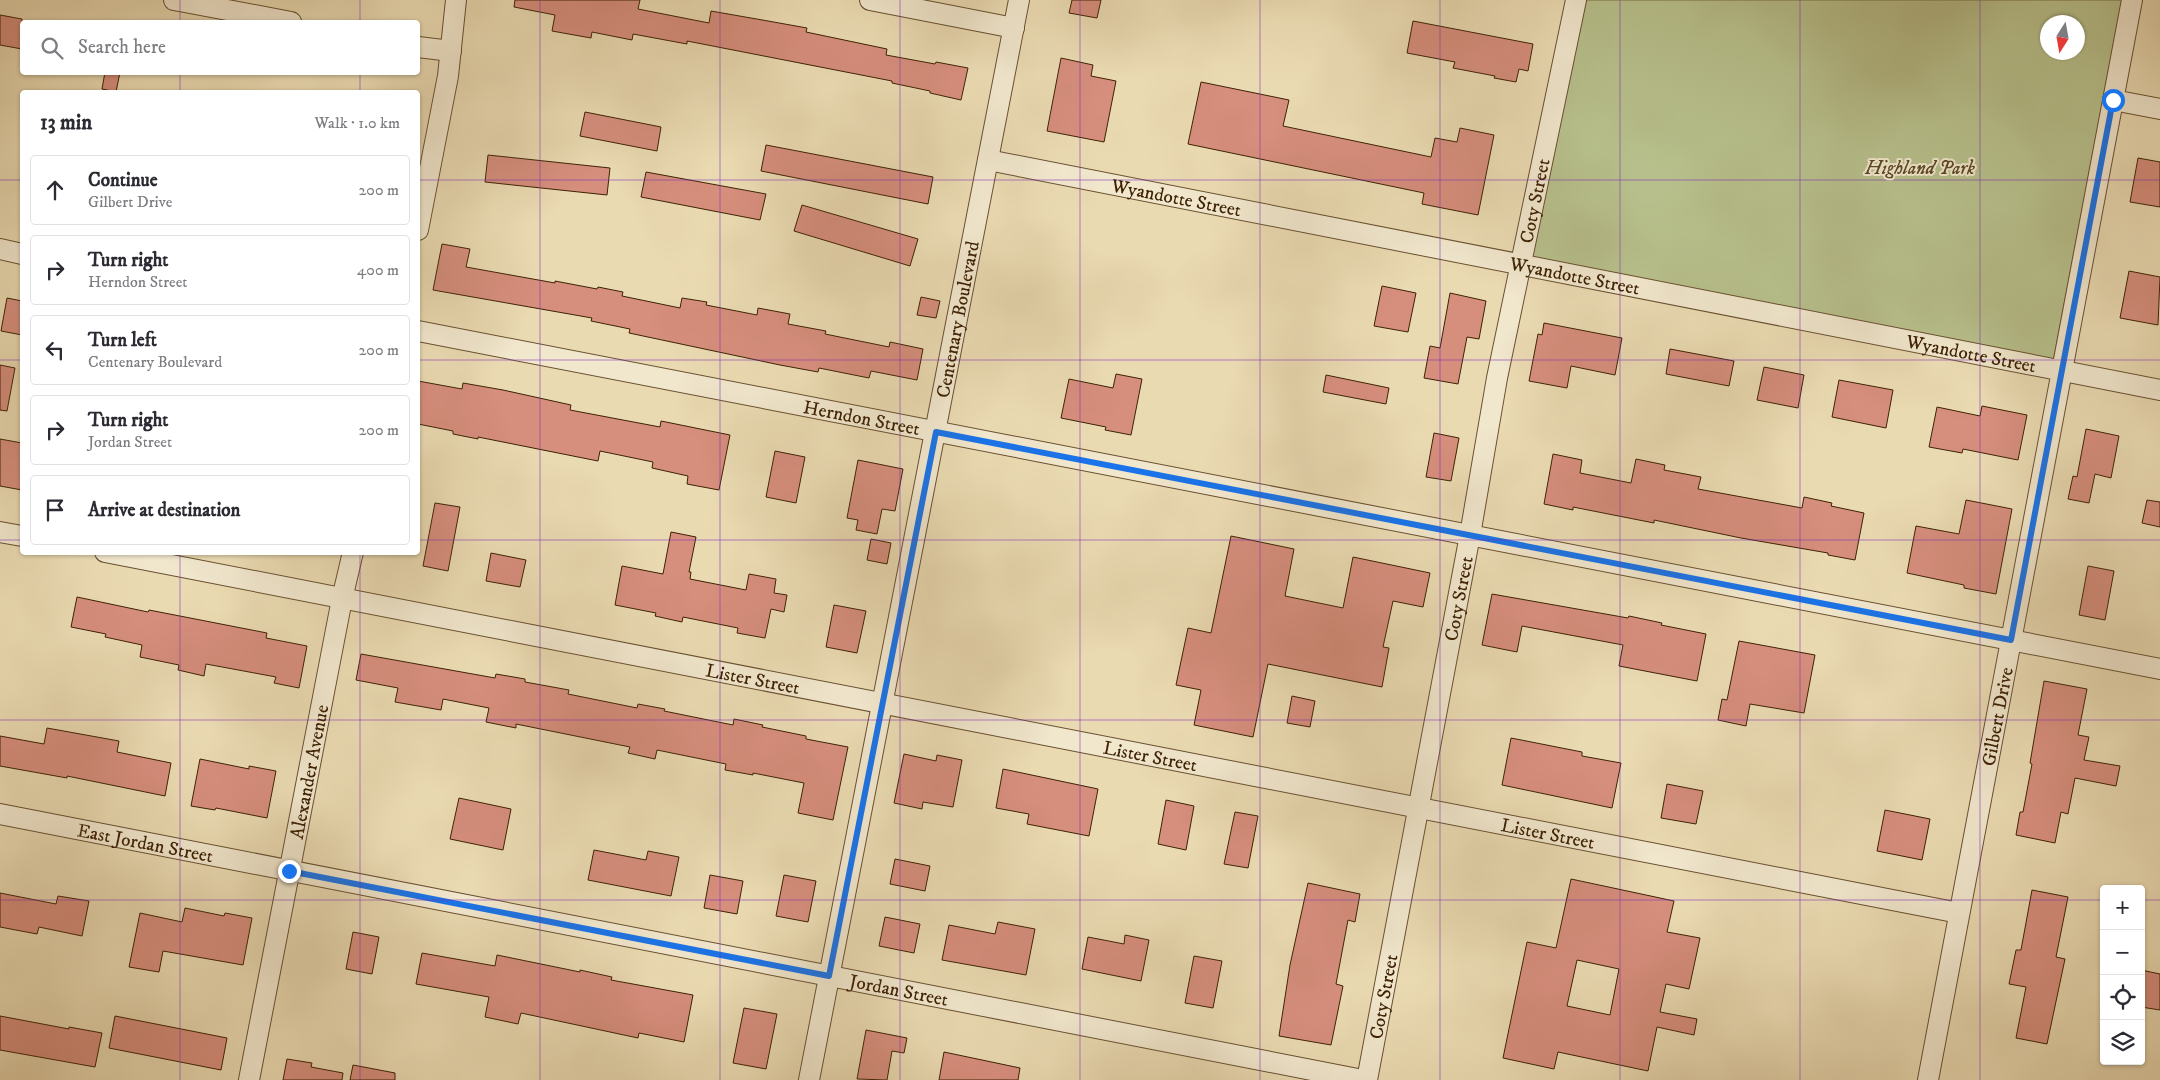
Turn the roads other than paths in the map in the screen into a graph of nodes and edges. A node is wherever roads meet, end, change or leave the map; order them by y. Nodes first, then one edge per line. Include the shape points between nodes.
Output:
1 (174, 0) edge
2 (456, 0) edge
3 (870, 0) edge
4 (1020, 0) edge
5 (1576, 0) edge
6 (2132, 0) edge
7 (279, 20) edge
8 (1014, 28) junction
9 (420, 47) edge
10 (451, 51) junction
11 (2113, 100) junction
12 (2160, 109) edge
13 (988, 160) junction
14 (420, 220) edge
15 (0, 249) edge
16 (20, 254) edge
17 (1521, 264) junction
18 (420, 330) edge
19 (2062, 371) junction
20 (2160, 390) edge
21 (936, 432) junction
22 (0, 532) edge
23 (1470, 535) junction
24 (20, 536) edge
25 (120, 555) edge
26 (352, 555) edge
27 (342, 599) junction
28 (2011, 640) junction
29 (2160, 669) edge
30 (883, 704) junction
31 (1418, 808) junction
32 (0, 814) edge
33 (289, 871) junction
34 (1959, 913) junction
35 (829, 976) junction
36 (249, 1080) edge
37 (809, 1080) edge
38 (1365, 1080) edge
39 (1928, 1080) edge

1 - 7 street
2 - 10 street
3 - 8 street
4 - 8 street, Centenary Boulevard
5 - 17 street, Coty Street
6 - 11 street, Gilbert Drive
8 - 13 street, Centenary Boulevard
9 - 10 street
10 - 14 street
11 - 12 street
11 - 19 street, Gilbert Drive
13 - 17 street, Wyandotte Street
13 - 21 street, Centenary Boulevard
15 - 16 street
17 - 19 street, Wyandotte Street
17 - 23 street, Coty Street via 1497,378
18 - 21 street, Herndon Street
19 - 20 street, Wyandotte Street
19 - 28 street, Gilbert Drive
21 - 23 street, Herndon Street
21 - 30 street, Centenary Boulevard
22 - 24 street
23 - 28 street, Herndon Street
23 - 31 street, Coty Street
25 - 27 street, Lister Street
26 - 27 street, Alexander Avenue
27 - 30 street, Lister Street
27 - 33 street, Alexander Avenue
28 - 29 street, Herndon Street
28 - 34 street, Gilbert Drive
30 - 31 street, Lister Street
30 - 35 street, Centenary Boulevard
31 - 34 street, Lister Street
31 - 38 street, Coty Street
32 - 33 street, East Jordan Street
33 - 35 street, Jordan Street
33 - 36 street, Alexander Avenue
34 - 39 street, Gilbert Drive
35 - 37 street, Centenary Boulevard
35 - 38 street, Jordan Street

